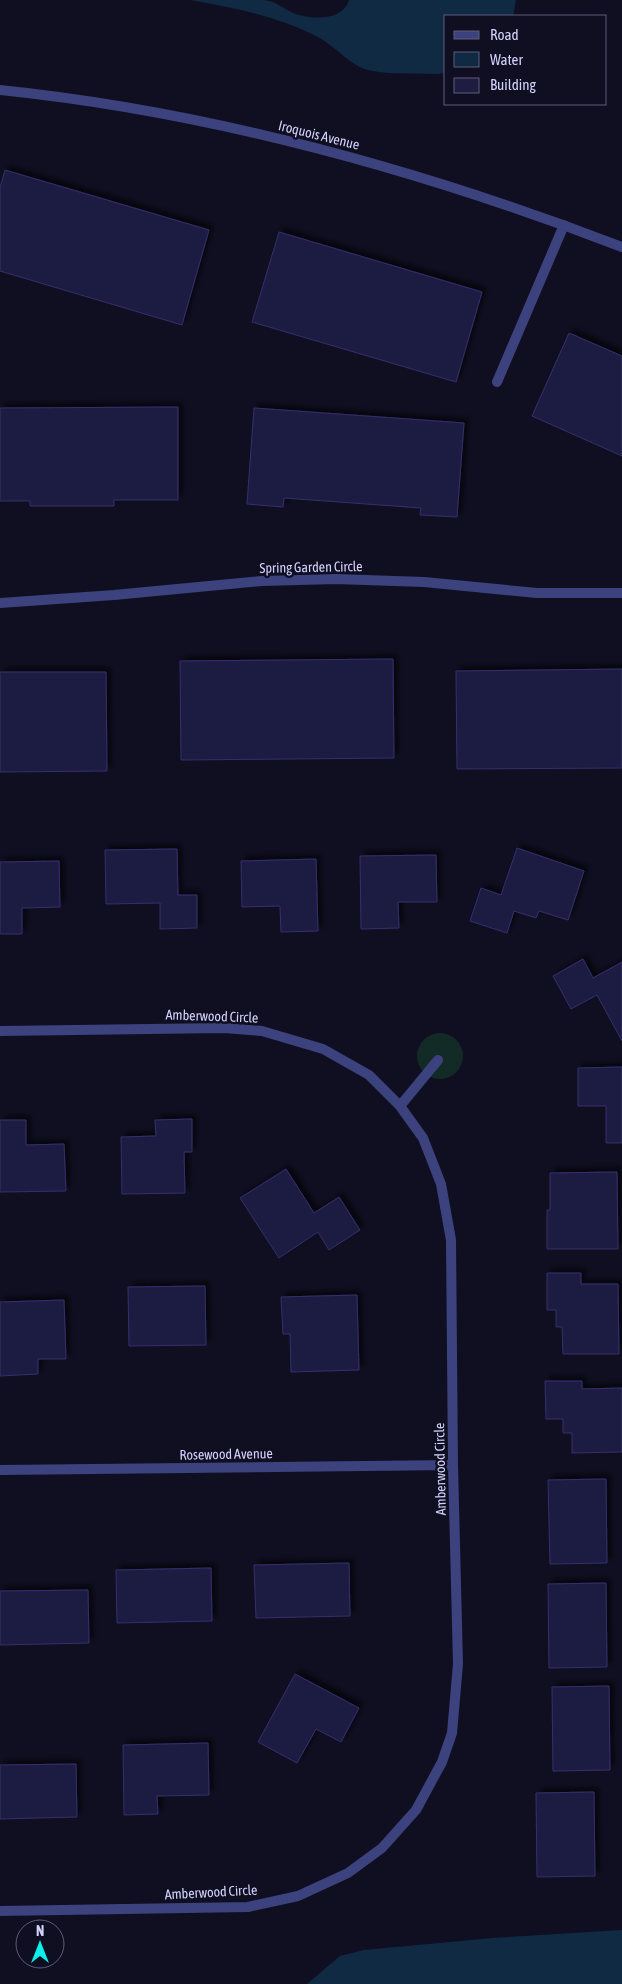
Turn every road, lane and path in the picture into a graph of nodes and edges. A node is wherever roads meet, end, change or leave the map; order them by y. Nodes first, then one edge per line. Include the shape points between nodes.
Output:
1 (0, 90) edge
2 (564, 225) junction
3 (622, 246) edge
4 (497, 382) dead end
5 (622, 592) edge
6 (0, 602) edge
7 (0, 1031) edge
8 (438, 1060) dead end
9 (400, 1106) junction
10 (453, 1465) junction
11 (0, 1470) edge
12 (0, 1911) edge

1 - 2 street, Iroquois Avenue via 109,104 242,129 363,160 477,194
2 - 3 street, Iroquois Avenue
2 - 4 street
5 - 6 street, Spring Garden Circle via 537,593 424,582 336,579 262,581
7 - 9 street, Amberwood Circle via 262,1030 322,1049 369,1075
8 - 9 street
9 - 10 street, Amberwood Circle via 423,1138 435,1168 451,1240
10 - 11 street, Rosewood Avenue
10 - 12 street, Amberwood Circle via 458,1664 452,1733 442,1762 416,1810 382,1848 348,1874 298,1896 248,1907

